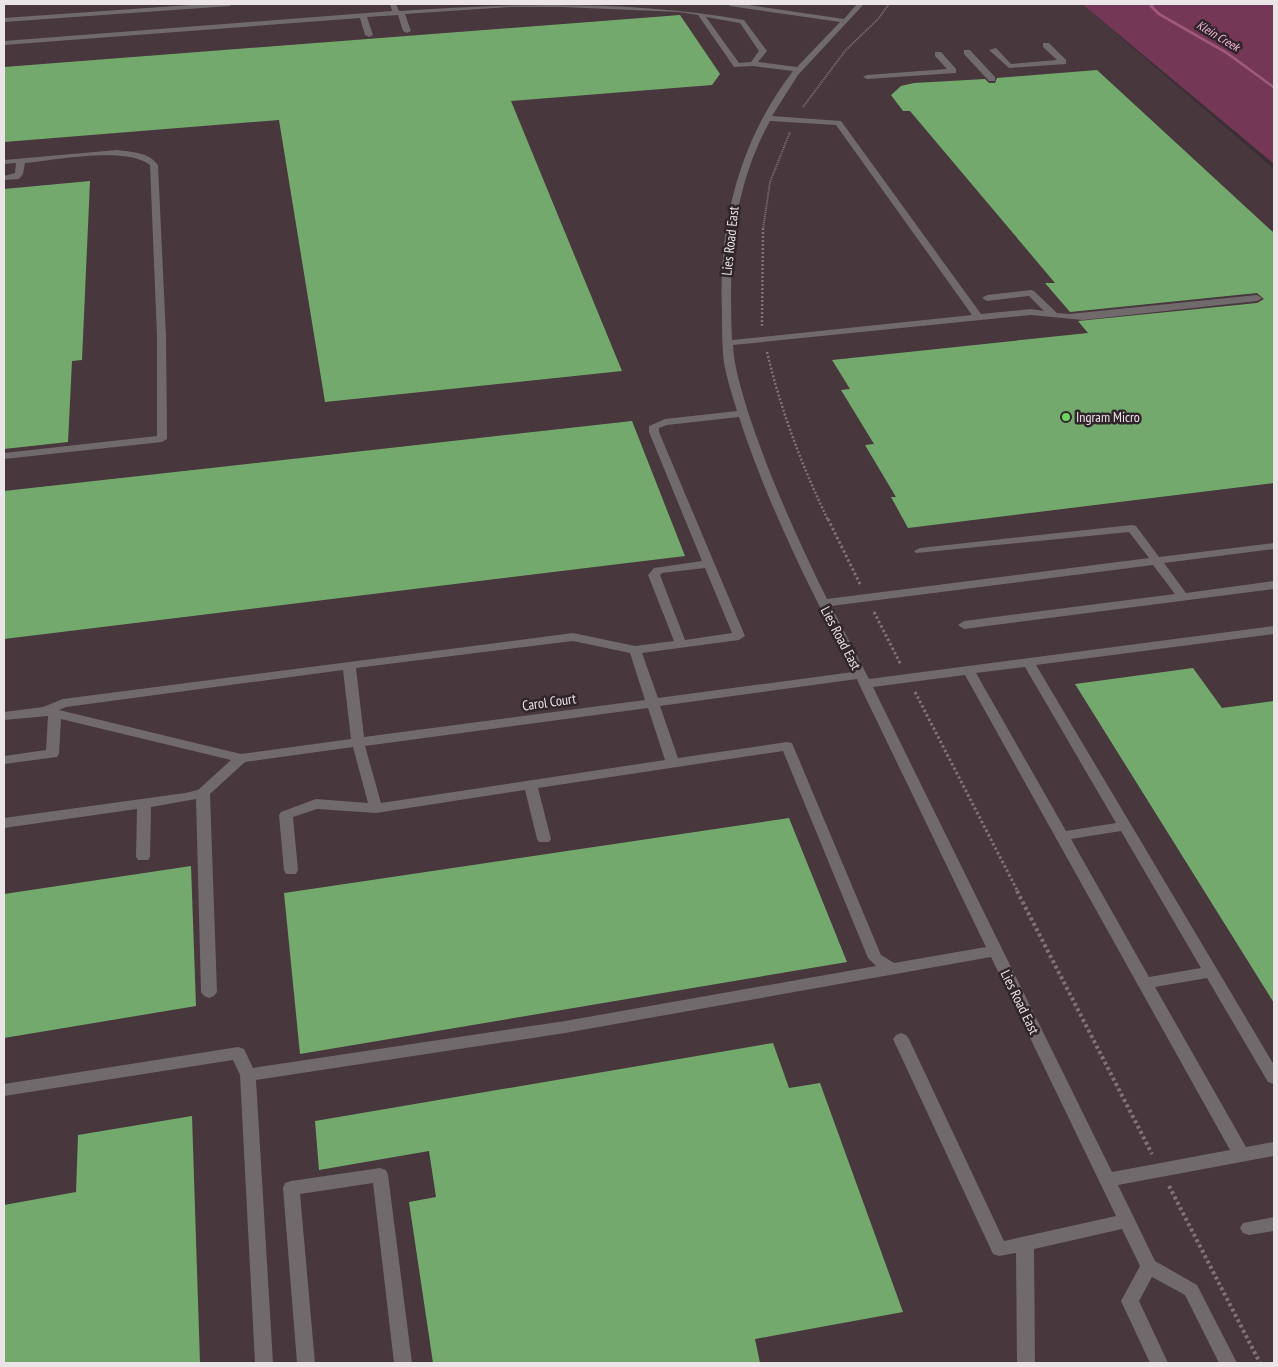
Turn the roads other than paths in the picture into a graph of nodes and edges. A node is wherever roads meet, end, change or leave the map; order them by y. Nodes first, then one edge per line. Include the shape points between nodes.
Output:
1 (4, 4) edge
2 (13, 4) edge
3 (230, 4) edge
4 (393, 4) edge
5 (730, 4) edge
6 (861, 4) edge
7 (198, 5) edge
8 (399, 13) junction
9 (700, 13) junction
10 (363, 16) junction
11 (4, 20) edge
12 (846, 21) junction
13 (407, 31) dead end
14 (369, 35) dead end
15 (4, 43) edge
16 (1046, 46) dead end
17 (994, 50) dead end
18 (967, 52) dead end
19 (938, 54) dead end
20 (753, 64) junction
21 (798, 69) junction
22 (867, 77) dead end
23 (992, 79) dead end
24 (768, 118) junction
25 (21, 160) junction
26 (4, 162) edge
27 (4, 178) edge
28 (987, 298) dead end
29 (1256, 298) dead end
30 (1055, 316) junction
31 (978, 317) junction
32 (728, 343) junction
33 (744, 413) junction
34 (4, 456) edge
35 (1274, 546) edge
36 (920, 551) dead end
37 (1158, 561) junction
38 (709, 564) junction
39 (1274, 585) edge
40 (1182, 596) junction
41 (823, 603) junction
42 (964, 625) dead end
43 (1274, 630) edge
44 (680, 644) junction
45 (635, 650) junction
46 (1030, 663) junction
47 (349, 665) junction
48 (969, 671) junction
49 (863, 680) junction
50 (653, 703) junction
51 (50, 712) junction
52 (4, 716) edge
53 (358, 742) junction
54 (241, 758) junction
55 (4, 760) edge
56 (673, 764) junction
57 (531, 785) junction
58 (203, 792) junction
59 (144, 804) junction
60 (376, 808) junction
61 (4, 824) edge
62 (1125, 826) junction
63 (1062, 836) junction
64 (544, 839) dead end
65 (143, 857) dead end
66 (291, 870) dead end
67 (995, 951) junction
68 (892, 969) junction
69 (1212, 972) junction
70 (1144, 983) junction
71 (208, 992) dead end
72 (902, 1039) dead end
73 (248, 1075) junction
74 (1274, 1078) edge
75 (4, 1090) edge
76 (1274, 1149) edge
77 (1241, 1154) junction
78 (1107, 1180) junction
79 (1126, 1221) junction
80 (1274, 1224) edge
81 (1249, 1228) dead end
82 (1025, 1243) junction
83 (1149, 1266) junction
84 (264, 1363) edge
85 (306, 1363) edge
86 (403, 1363) edge
87 (1026, 1363) edge
88 (1159, 1363) edge
89 (1228, 1363) edge

1 - 2 street
3 - 7 street
4 - 8 street
5 - 12 street
6 - 12 street, Lies Road East
7 - 11 street
8 - 9 street via 509,5
8 - 10 street
8 - 13 street
9 - 20 street via 737,65
9 - 20 street via 742,21 763,51
10 - 14 street
10 - 15 street
12 - 21 street, Lies Road East
16 - 17 street via 1063,62 1009,66
18 - 23 street
19 - 22 street via 953,71
20 - 21 street
21 - 24 street, Lies Road East
24 - 31 street via 838,123
24 - 32 street, Lies Road East via 746,163 731,214 726,259
25 - 26 street
25 - 27 street via 20,174
25 - 34 street via 116,152 139,155 154,165 161,289 162,438
28 - 30 street via 1031,293
29 - 30 street via 1083,317
30 - 31 street via 1031,312
31 - 32 street
32 - 33 street, Lies Road East via 730,368
33 - 38 street via 664,422 654,426
33 - 41 street, Lies Road East via 772,494
35 - 37 street
36 - 37 street via 1132,528
37 - 40 street
37 - 41 street
38 - 44 street via 658,570 654,575
38 - 44 street via 739,636
39 - 40 street
40 - 42 street
41 - 49 street, Lies Road East
43 - 46 street, Carol Court
44 - 45 street
45 - 47 street via 573,637
45 - 50 street
46 - 48 street, Carol Court
46 - 62 street
47 - 51 street via 63,703
47 - 53 street
48 - 49 street, Carol Court
48 - 63 street
49 - 50 street, Carol Court
49 - 67 street, Lies Road East
50 - 53 street, Carol Court
50 - 56 street
51 - 52 street
51 - 54 street
51 - 55 street via 52,754
53 - 54 street, Carol Court
53 - 60 street
54 - 58 street
56 - 57 street
56 - 68 street via 787,746 875,958
57 - 60 street
57 - 64 street
58 - 59 street
58 - 71 street
59 - 61 street
59 - 65 street
60 - 66 street via 316,804 286,815
62 - 63 street
62 - 69 street
63 - 70 street
67 - 68 street
67 - 78 street, Lies Road East
68 - 73 street via 565,1026
69 - 70 street
69 - 74 street
70 - 77 street
72 - 82 street via 999,1249
73 - 75 street via 238,1053
73 - 84 street
76 - 77 street
77 - 78 street
78 - 79 street, Lies Road East
79 - 82 street
79 - 83 street, Lies Road East
80 - 81 street
82 - 87 street
83 - 88 street via 1130,1301
83 - 89 street via 1191,1290
85 - 86 street via 291,1188 380,1175

